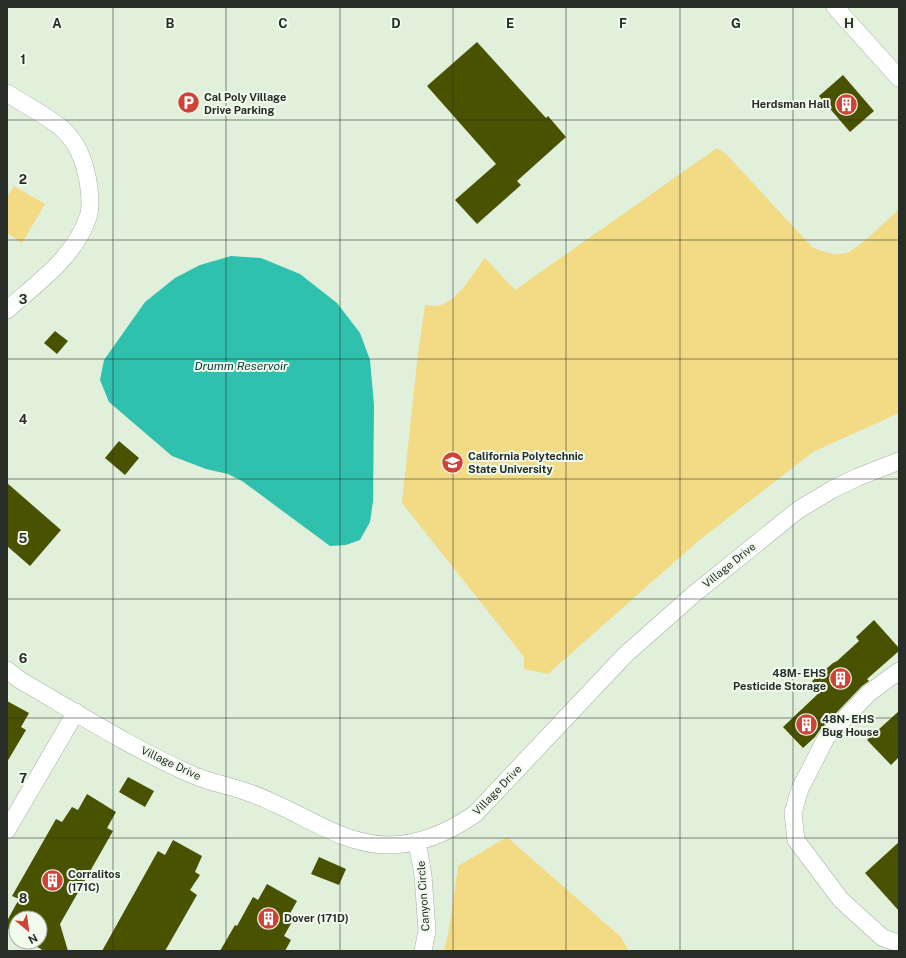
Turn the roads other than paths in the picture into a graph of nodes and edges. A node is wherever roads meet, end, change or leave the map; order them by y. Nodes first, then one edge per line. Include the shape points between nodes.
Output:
1 (835, 7) edge
2 (899, 78) edge
3 (7, 93) edge
4 (7, 310) edge
5 (899, 461) edge
6 (7, 670) edge
7 (898, 673) edge
8 (76, 712) junction
9 (7, 830) edge
10 (417, 842) junction
11 (899, 943) edge
12 (423, 951) edge

1 - 2 street
3 - 4 street via 59,126 74,143 81,156 89,183 89,216 80,239 60,263
5 - 10 street, Village Drive via 832,489 798,510 694,594 625,655 475,814 458,826
6 - 8 street, Village Drive
7 - 11 street via 869,693 826,738 800,789 793,813 796,840 841,900 884,938
8 - 9 street
8 - 10 street, Village Drive via 180,770 251,793 340,835 365,843 388,845
10 - 12 street, Canyon Circle via 423,875 427,931

